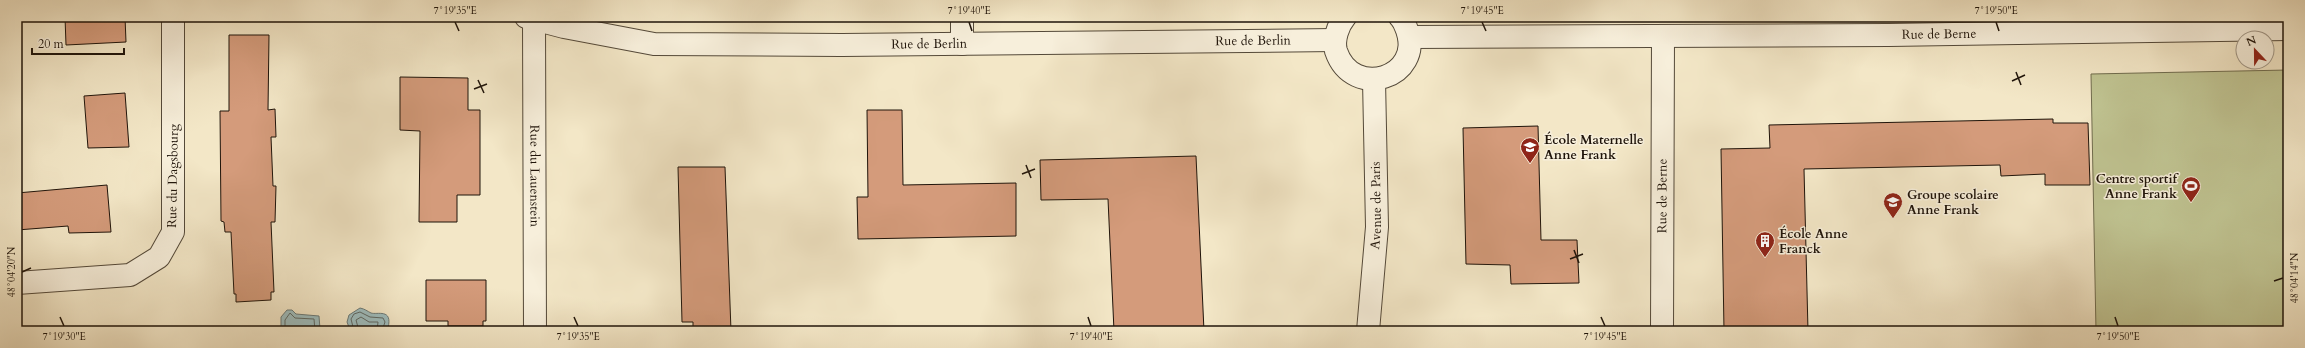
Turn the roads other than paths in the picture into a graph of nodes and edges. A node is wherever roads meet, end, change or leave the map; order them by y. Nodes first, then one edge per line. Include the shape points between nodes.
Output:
1 (173, 17) edge
2 (962, 17) edge
3 (1345, 17) edge
4 (1400, 17) edge
5 (530, 19) edge
6 (1550, 26) edge
7 (1889, 26) edge
8 (2288, 29) edge
9 (1663, 36) junction
10 (1409, 37) junction
11 (1335, 40) junction
12 (962, 44) junction
13 (1374, 80) junction
14 (17, 283) edge
15 (535, 331) edge
16 (1368, 331) edge
17 (1662, 331) edge

1 - 14 street, Rue du Dagsbourg via 173,232 159,257 130,275
2 - 12 street
3 - 11 street via 1341,21
4 - 10 street
5 - 12 street, Rue de Berlin via 654,44
5 - 15 street, Rue du Lauenstein
6 - 9 street, Rue de Berne
6 - 10 street, Rue de Berne
7 - 8 street, Rue de Berne
7 - 9 street, Rue de Berne
9 - 17 street, Rue de Berne
10 - 13 street via 1409,50 1403,64 1394,73
11 - 12 street, Rue de Berlin
11 - 13 street via 1339,60 1349,72
13 - 16 street, Avenue de Paris via 1377,227

